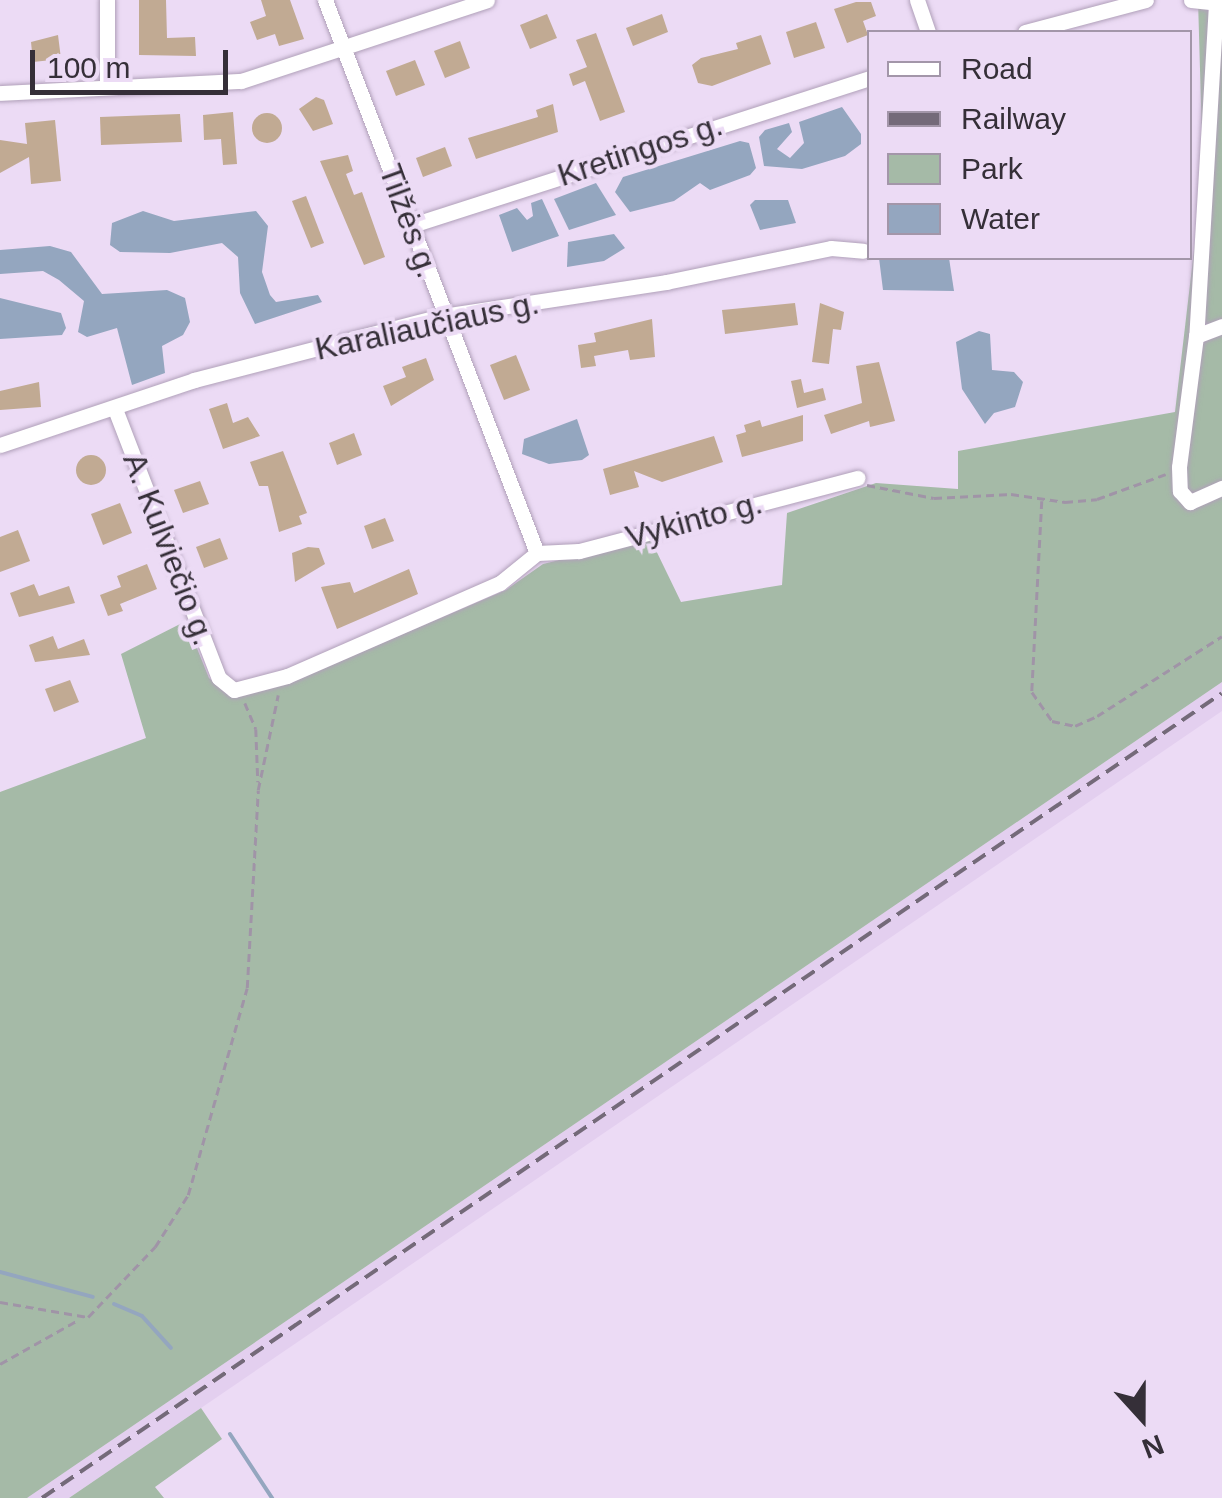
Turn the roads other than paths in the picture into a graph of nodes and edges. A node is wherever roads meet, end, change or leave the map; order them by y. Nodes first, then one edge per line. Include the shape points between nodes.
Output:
1 (108, 0) edge
2 (325, 0) edge
3 (487, 0) edge
4 (917, 0) edge
5 (1146, 0) edge
6 (1192, 0) edge
7 (1219, 4) edge
8 (927, 30) edge
9 (1033, 30) edge
10 (344, 50) junction
11 (867, 79) edge
12 (107, 86) junction
13 (0, 93) edge
14 (1215, 173) edge
15 (412, 224) junction
16 (863, 251) dead end
17 (442, 316) junction
18 (1222, 326) edge
19 (1196, 336) junction
20 (114, 409) junction
21 (0, 445) edge
22 (858, 478) road end
23 (1222, 488) edge
24 (537, 553) junction

1 - 12 street
2 - 10 street, Tilžės g.
3 - 10 street
4 - 8 street
5 - 9 street
6 - 7 street
7 - 14 street
10 - 12 street via 241,81
10 - 15 street, Tilžės g.
11 - 15 street, Kretingos g.
12 - 13 street
14 - 19 street
15 - 17 street, Tilžės g.
16 - 17 street, Karaliaučiaus g. via 832,248
17 - 20 street, Karaliaučiaus g. via 194,380
17 - 24 street, Tilžės g.
18 - 19 street
19 - 23 street via 1179,466 1184,499 1198,502
20 - 21 street, Karaliaučiaus g.
20 - 24 street, A. Kulviečio g. via 231,689 287,676 500,583
22 - 24 street, Vykinto g. via 578,551

